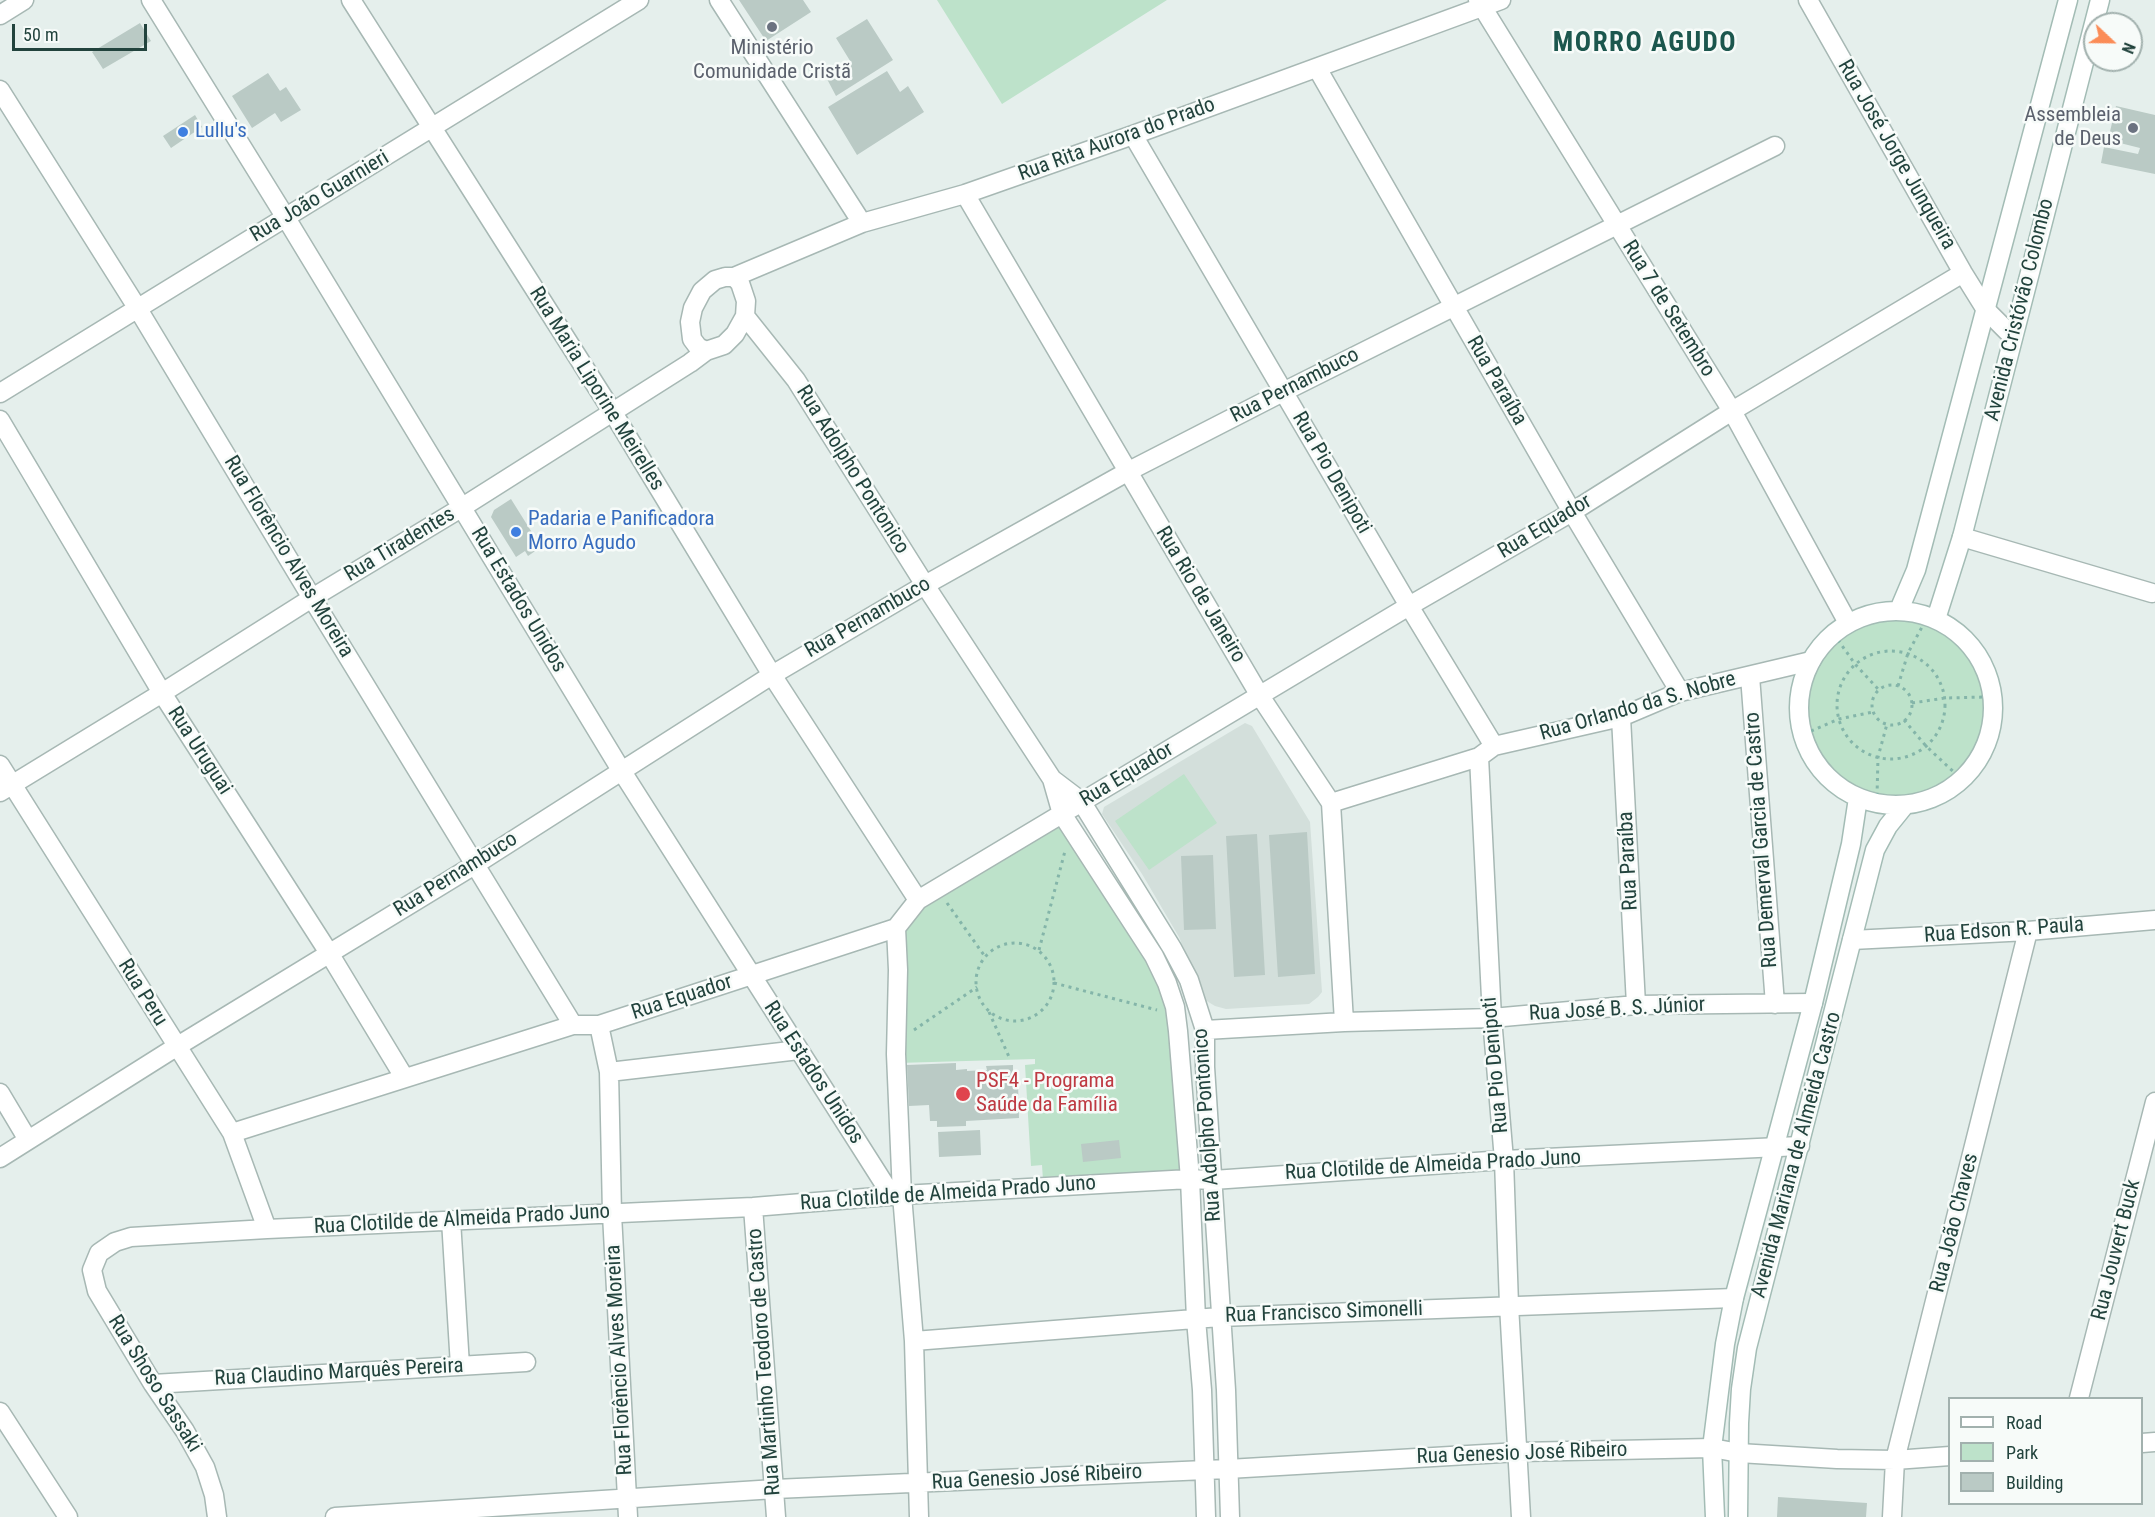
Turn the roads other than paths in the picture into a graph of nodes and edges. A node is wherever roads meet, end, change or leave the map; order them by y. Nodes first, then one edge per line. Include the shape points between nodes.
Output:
1 (24, 0) edge
2 (151, 0) edge
3 (351, 0) edge
4 (639, 0) edge
5 (719, 0) edge
6 (1501, 0) edge
7 (1808, 0) edge
8 (2068, 0) edge
9 (2100, 0) edge
10 (1480, 3) edge
11 (0, 15) edge
12 (1317, 68) junction
13 (0, 90) edge
14 (432, 129) junction
15 (1133, 135) junction
16 (1775, 146) dead end
17 (965, 194) junction
18 (286, 218) junction
19 (862, 223) junction
20 (1616, 225) junction
21 (1963, 273) junction
22 (734, 277) junction
23 (1453, 306) junction
24 (138, 309) junction
25 (1986, 310) junction
26 (745, 316) junction
27 (2013, 337) junction
28 (706, 351) junction
29 (1283, 392) junction
30 (0, 393) edge
31 (612, 411) junction
32 (1732, 411) junction
33 (0, 420) edge
34 (1127, 472) junction
35 (461, 508) junction
36 (1572, 512) junction
37 (1962, 537) junction
38 (925, 585) junction
39 (2152, 593) dead end
40 (312, 598) junction
41 (1409, 606) junction
42 (1899, 610) junction
43 (1931, 620) junction
44 (1848, 623) junction
45 (1811, 661) junction
46 (772, 675) junction
47 (1750, 676) junction
48 (1680, 692) junction
49 (162, 693) junction
50 (1260, 696) junction
51 (1621, 717) junction
52 (1494, 746) junction
53 (1479, 757) junction
54 (0, 765) edge
55 (621, 770) junction
56 (1052, 779) junction
57 (6, 789) edge
58 (1857, 798) junction
59 (1082, 801) junction
60 (1331, 803) junction
61 (1905, 805) junction
62 (1062, 814) junction
63 (476, 864) junction
64 (918, 900) junction
65 (2155, 920) edge
66 (896, 928) junction
67 (2028, 932) junction
68 (1852, 940) junction
69 (329, 954) junction
70 (751, 976) junction
71 (1813, 1003) junction
72 (1775, 1004) junction
73 (1636, 1005) junction
74 (1492, 1018) junction
75 (1344, 1022) junction
76 (573, 1025) junction
77 (599, 1025) junction
78 (1205, 1030) junction
79 (176, 1047) junction
80 (799, 1050) junction
81 (609, 1072) junction
82 (404, 1077) junction
83 (0, 1093) edge
84 (2155, 1102) edge
85 (232, 1133) junction
86 (28, 1140) junction
87 (1800, 1146) junction
88 (1773, 1148) junction
89 (0, 1158) edge
90 (1504, 1160) junction
91 (1190, 1179) junction
92 (1213, 1180) junction
93 (897, 1195) junction
94 (753, 1208) junction
95 (612, 1214) junction
96 (451, 1220) junction
97 (267, 1229) junction
98 (99, 1253) joint
99 (1734, 1298) junction
100 (1509, 1305) junction
101 (1220, 1317) junction
102 (1196, 1319) junction
103 (914, 1341) junction
104 (526, 1362) dead end
105 (460, 1366) junction
106 (153, 1384) junction
107 (1202, 1390) junction
108 (1226, 1390) junction
109 (2079, 1397) edge
110 (0, 1412) edge
111 (1712, 1448) junction
112 (1518, 1452) junction
113 (1739, 1453) junction
114 (1948, 1456) edge
115 (1895, 1460) junction
116 (1228, 1469) junction
117 (1203, 1470) junction
118 (917, 1484) junction
119 (775, 1489) junction
120 (628, 1508) edge
121 (368, 1516) edge
122 (68, 1517) edge
123 (217, 1517) edge
124 (335, 1517) edge
125 (776, 1517) edge
126 (919, 1517) edge
127 (1206, 1517) edge
128 (1230, 1517) edge
129 (1521, 1517) edge
130 (1714, 1517) edge
131 (1738, 1517) edge
132 (1892, 1517) edge

1 - 11 street
2 - 18 street, Rua Estados Unidos
3 - 14 street, Rua Maria Liporine Meirelles
4 - 14 street, Rua João Guarnieri
5 - 19 street
6 - 10 street, Rua Rita Aurora do Prado
7 - 21 street, Rua José Jorge Junqueira
8 - 25 street, Avenida Cristóvão Colombo
9 - 27 street, Avenida Cristóvão Colombo
10 - 12 street, Rua Rita Aurora do Prado
10 - 20 street, Rua 7 de Setembro
12 - 15 street, Rua Rita Aurora do Prado
12 - 23 street, Rua Paraíba
13 - 24 street, Rua Florêncio Alves Moreira
14 - 18 street, Rua João Guarnieri
14 - 31 street, Rua Maria Liporine Meirelles
15 - 17 street, Rua Rita Aurora do Prado
15 - 29 street, Rua Pio Denipoti
16 - 20 street, Rua Pernambuco
17 - 19 street, Rua Rita Aurora do Prado
17 - 34 street, Rua Rio de Janeiro
18 - 24 street, Rua João Guarnieri
18 - 35 street, Rua Estados Unidos
19 - 22 street, Rua Rita Aurora do Prado
20 - 23 street, Rua Pernambuco
20 - 32 street, Rua 7 de Setembro
21 - 25 street, Rua José Jorge Junqueira
21 - 32 street, Rua Equador
22 - 26 street via 746,301
22 - 28 street via 715,280 702,291 693,308 692,339
23 - 29 street, Rua Pernambuco
23 - 36 street, Rua Paraíba
24 - 30 street, Rua João Guarnieri
24 - 40 street, Rua Florêncio Alves Moreira
25 - 27 street, Rua José Jorge Junqueira
25 - 42 street, Avenida Cristóvão Colombo via 1916,570
26 - 28 street via 724,345
26 - 38 street, Rua Adolpho Pontonico via 796,380
27 - 37 street, Avenida Cristóvão Colombo
28 - 31 street, Rua Tiradentes
29 - 34 street, Rua Pernambuco
29 - 41 street, Rua Pio Denipoti
31 - 35 street, Rua Tiradentes
31 - 46 street, Rua Maria Liporine Meirelles
32 - 36 street, Rua Equador
32 - 44 street, Rua 7 de Setembro
33 - 49 street, Rua Uruguai
34 - 38 street, Rua Pernambuco
34 - 50 street, Rua Rio de Janeiro
35 - 40 street, Rua Tiradentes
35 - 55 street, Rua Estados Unidos
36 - 41 street, Rua Equador
36 - 48 street, Rua Paraíba
37 - 39 street
37 - 43 street, Avenida Cristóvão Colombo
38 - 46 street, Rua Pernambuco
38 - 56 street, Rua Adolpho Pontonico
40 - 49 street, Rua Tiradentes
40 - 63 street, Rua Florêncio Alves Moreira
41 - 50 street, Rua Equador
41 - 52 street, Rua Pio Denipoti
42 - 43 street via 1926,614
42 - 44 street via 1873,613
43 - 61 street via 1949,626 1970,643 1984,665 1992,690 1993,717 1983,751 1956,785 1932,799
44 - 45 street via 1827,639
45 - 47 street, Rua Orlando da S. Nobre
45 - 58 street via 1802,685 1799,712 1804,738 1815,762 1833,782
46 - 55 street, Rua Pernambuco
46 - 64 street, Rua Maria Liporine Meirelles
47 - 48 street, Rua Orlando da S. Nobre
47 - 72 street, Rua Demerval Garcia de Castro
48 - 51 street, Rua Orlando da S. Nobre
49 - 57 street, Rua Tiradentes
49 - 69 street, Rua Uruguai
50 - 59 street, Rua Equador
50 - 60 street, Rua Rio de Janeiro
51 - 52 street, Rua Orlando da S. Nobre
51 - 73 street, Rua Paraíba
52 - 53 street, Rua Orlando da S. Nobre
53 - 60 street, Rua Orlando da S. Nobre
53 - 74 street, Rua Pio Denipoti
54 - 57 street, Rua Peru
55 - 63 street, Rua Pernambuco
55 - 70 street, Rua Estados Unidos
56 - 59 street, Rua Adolpho Pontonico
56 - 62 street, Rua Adolpho Pontonico
57 - 79 street, Rua Peru
58 - 61 street
58 - 71 street, Avenida Mariana de Almeida Castro via 1851,844
59 - 62 street, Rua Equador
59 - 78 street, Rua Adolpho Pontonico via 1172,948 1189,980
60 - 75 street
61 - 68 street, Avenida Mariana de Almeida Castro via 1875,850
62 - 64 street, Rua Equador
62 - 91 street, Rua Adolpho Pontonico via 1154,956 1167,983 1178,1031
63 - 69 street, Rua Pernambuco
63 - 76 street, Rua Florêncio Alves Moreira
64 - 66 street, Rua Equador
65 - 67 street, Rua Edson R. Paula
66 - 70 street, Rua Equador
66 - 93 street
67 - 68 street, Rua Edson R. Paula
67 - 115 street, Rua João Chaves
68 - 87 street, Avenida Mariana de Almeida Castro
69 - 79 street, Rua Pernambuco
69 - 82 street, Rua Uruguai
70 - 77 street, Rua Equador
70 - 80 street, Rua Estados Unidos
71 - 72 street, Rua José B. S. Júnior
71 - 88 street, Avenida Mariana de Almeida Castro
72 - 73 street, Rua José B. S. Júnior
73 - 74 street, Rua José B. S. Júnior
74 - 75 street, Rua José B. S. Júnior
74 - 90 street, Rua Pio Denipoti
75 - 78 street, Rua José B. S. Júnior
76 - 77 street, Rua Equador
76 - 82 street, Rua Equador
77 - 81 street, Rua Florêncio Alves Moreira
78 - 92 street, Rua Adolpho Pontonico
79 - 85 street, Rua Peru
79 - 86 street, Rua Pernambuco
80 - 81 street
80 - 93 street, Rua Estados Unidos
81 - 95 street, Rua Florêncio Alves Moreira
82 - 85 street, Rua Equador
83 - 86 street
84 - 109 street, Rua Jouvert Buck
85 - 97 street, Rua Peru
86 - 89 street, Rua Pernambuco
87 - 88 street, Rua Clotilde de Almeida Prado Juno
87 - 113 street, Avenida Mariana de Almeida Castro via 1747,1348
88 - 90 street, Rua Clotilde de Almeida Prado Juno
88 - 99 street, Avenida Mariana de Almeida Castro
90 - 92 street, Rua Clotilde de Almeida Prado Juno
90 - 100 street, Rua Pio Denipoti
91 - 92 street, Rua Clotilde de Almeida Prado Juno
91 - 93 street, Rua Clotilde de Almeida Prado Juno
91 - 102 street, Rua Adolpho Pontonico
92 - 101 street, Rua Adolpho Pontonico
93 - 94 street, Rua Clotilde de Almeida Prado Juno
93 - 103 street
94 - 95 street, Rua Clotilde de Almeida Prado Juno
94 - 119 street, Rua Martinho Teodoro de Castro
95 - 96 street, Rua Clotilde de Almeida Prado Juno
95 - 120 street, Rua Florêncio Alves Moreira
96 - 97 street, Rua Clotilde de Almeida Prado Juno
96 - 105 street
97 - 98 street, Rua Clotilde de Almeida Prado Juno via 131,1237
98 - 106 street, Rua Shoso Sassaki via 92,1270 97,1292
99 - 100 street, Rua Francisco Simonelli
99 - 111 street, Avenida Mariana de Almeida Castro
100 - 101 street, Rua Francisco Simonelli
100 - 112 street, Rua Pio Denipoti
101 - 102 street, Rua Francisco Simonelli
101 - 108 street, Rua Adolpho Pontonico
102 - 103 street, Rua Francisco Simonelli
102 - 107 street, Rua Adolpho Pontonico
103 - 118 street
104 - 105 street, Rua Claudino Marquês Pereira
105 - 106 street, Rua Claudino Marquês Pereira
106 - 123 street, Rua Shoso Sassaki via 205,1467
107 - 108 street
107 - 117 street, Rua Adolpho Pontonico
108 - 116 street, Rua Adolpho Pontonico
110 - 122 street
111 - 112 street, Rua Genesio José Ribeiro
111 - 113 street, Rua Genesio José Ribeiro
111 - 130 street, Avenida Mariana de Almeida Castro
112 - 116 street, Rua Genesio José Ribeiro
112 - 129 street, Rua Pio Denipoti
113 - 115 street, Rua Genesio José Ribeiro
113 - 131 street, Avenida Mariana de Almeida Castro
114 - 115 street, Rua Genesio José Ribeiro
115 - 132 street, Rua João Chaves
116 - 117 street, Rua Genesio José Ribeiro
116 - 128 street, Rua Adolpho Pontonico
117 - 118 street, Rua Genesio José Ribeiro
117 - 127 street, Rua Adolpho Pontonico
118 - 119 street, Rua Genesio José Ribeiro
118 - 126 street
119 - 120 street, Rua Genesio José Ribeiro
119 - 125 street, Rua Martinho Teodoro de Castro
120 - 121 street, Rua Genesio José Ribeiro
121 - 124 street, Rua Genesio José Ribeiro

